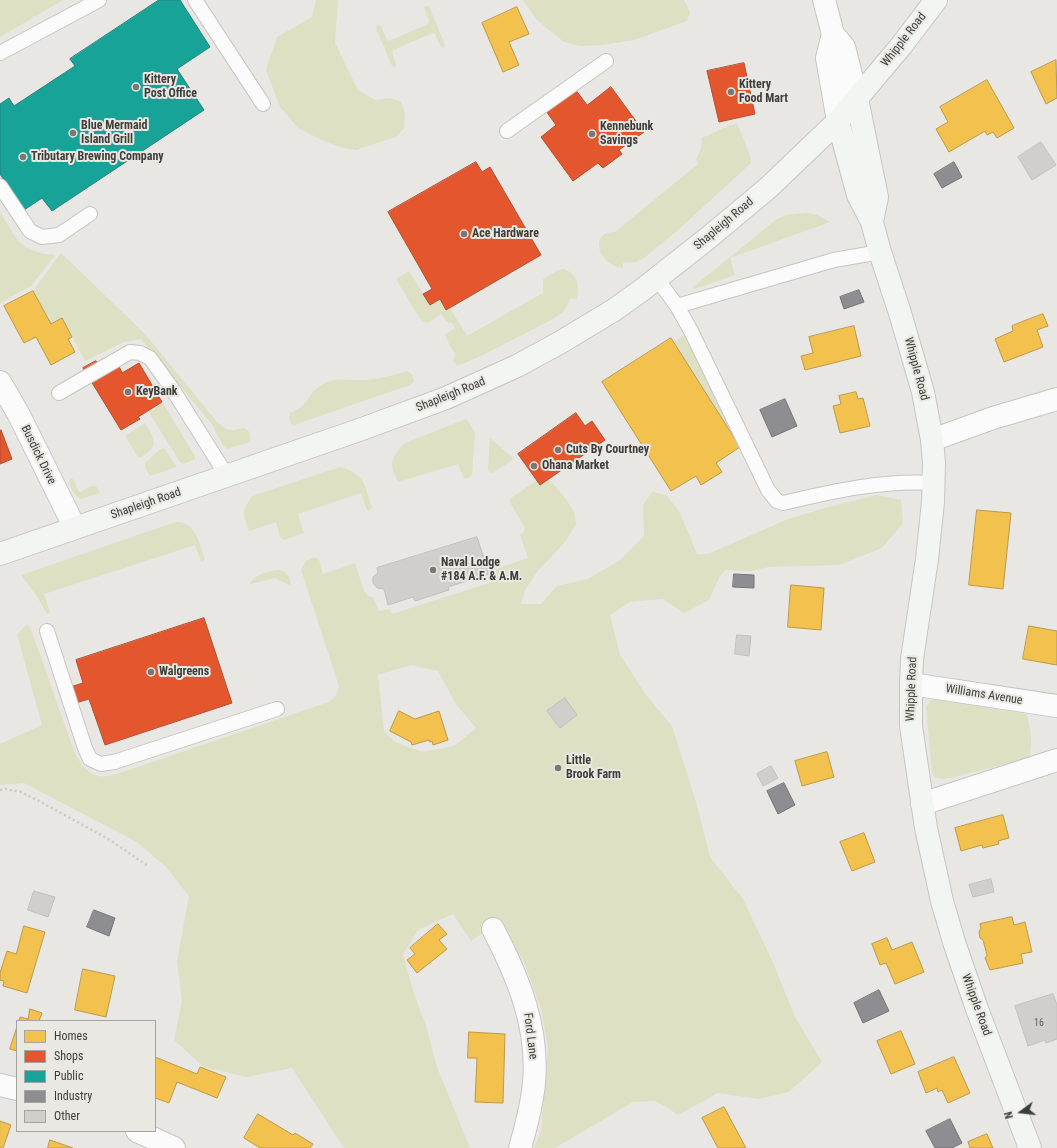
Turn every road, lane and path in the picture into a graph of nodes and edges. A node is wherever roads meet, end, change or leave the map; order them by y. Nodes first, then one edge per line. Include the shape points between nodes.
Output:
1 (99, 0) edge
2 (195, 0) edge
3 (824, 0) edge
4 (936, 0) edge
5 (833, 34) junction
6 (0, 53) edge
7 (606, 61) dead end
8 (857, 99) junction
9 (263, 104) dead end
10 (838, 120) junction
11 (507, 131) dead end
12 (0, 186) edge
13 (90, 214) dead end
14 (872, 222) junction
15 (880, 252) junction
16 (657, 278) junction
17 (677, 306) junction
18 (0, 382) edge
19 (59, 393) dead end
20 (1057, 399) edge
21 (932, 440) junction
22 (227, 476) junction
23 (934, 483) junction
24 (75, 528) junction
25 (0, 554) edge
26 (46, 631) dead end
27 (911, 684) junction
28 (1057, 706) edge
29 (277, 709) dead end
30 (1057, 760) edge
31 (0, 790) edge
32 (922, 804) junction
33 (148, 866) dead end
34 (493, 929) dead end
35 (0, 1085) edge
36 (16, 1090) edge
37 (139, 1132) edge
38 (174, 1148) edge
39 (520, 1148) edge
40 (1030, 1148) edge

1 - 6 lane
2 - 9 lane
3 - 5 street
4 - 8 main road, Whipple Road
5 - 8 street via 844,47
5 - 10 street via 827,58
7 - 11 lane
8 - 10 main road, Whipple Road
8 - 14 main road, Whipple Road via 877,197
10 - 14 main road, Whipple Road via 858,195
10 - 16 main road, Shapleigh Road via 768,188
12 - 13 lane via 30,231 42,237 59,235
14 - 15 main road, Whipple Road
15 - 17 lane via 834,260
15 - 21 main road, Whipple Road via 923,392
16 - 17 lane
16 - 22 main road, Shapleigh Road via 614,310 561,342 475,386 362,430
17 - 23 lane via 768,490 777,501 784,503 879,484
18 - 24 street, Busdick Drive
19 - 22 lane via 130,352 140,353 150,358 173,390
20 - 21 street
21 - 23 main road, Whipple Road
22 - 24 main road, Shapleigh Road
23 - 27 main road, Whipple Road
24 - 25 main road, Shapleigh Road
26 - 29 lane via 84,748 90,759 102,764
27 - 28 street, Williams Avenue
27 - 32 main road, Whipple Road via 911,726
30 - 32 street
31 - 33 path via 21,792 41,802 103,836
32 - 40 main road, Whipple Road via 931,855 954,942
34 - 39 street, Ford Lane via 523,993 534,1047 534,1082 528,1121
35 - 36 street
37 - 38 street

